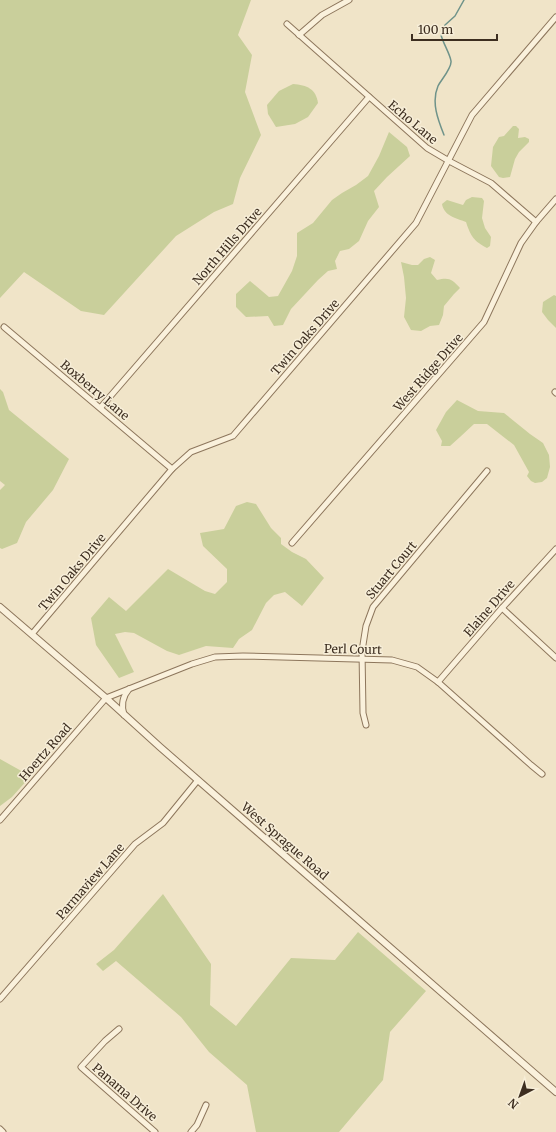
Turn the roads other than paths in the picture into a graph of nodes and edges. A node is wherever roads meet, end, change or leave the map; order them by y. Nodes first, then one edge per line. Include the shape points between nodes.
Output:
1 (349, 0) edge
2 (342, 2) edge
3 (556, 17) edge
4 (287, 24) dead end
5 (299, 35) junction
6 (368, 97) junction
7 (448, 161) junction
8 (556, 199) edge
9 (536, 222) junction
10 (4, 327) dead end
11 (100, 407) junction
12 (172, 469) junction
13 (487, 471) dead end
14 (292, 544) dead end
15 (556, 548) edge
16 (0, 607) edge
17 (502, 608) junction
18 (32, 634) junction
19 (556, 658) edge
20 (362, 659) junction
21 (438, 682) junction
22 (130, 688) junction
23 (106, 698) junction
24 (124, 715) junction
25 (366, 725) dead end
26 (542, 774) dead end
27 (198, 780) junction
28 (0, 820) edge
29 (0, 999) edge
30 (119, 1028) dead end
31 (556, 1092) edge
32 (206, 1105) dead end
33 (0, 1129) edge
34 (3, 1132) edge
35 (155, 1132) edge
36 (191, 1132) edge

1 - 2 street
2 - 5 street
3 - 7 street, Twin Oaks Drive via 472,115
4 - 5 street, Echo Lane
5 - 6 street, Echo Lane
6 - 7 street, Echo Lane via 428,148
6 - 11 street, North Hills Drive
7 - 9 street, Echo Lane via 491,183
7 - 12 street, Twin Oaks Drive via 416,223 233,436 191,452
8 - 9 street, West Ridge Drive
9 - 14 street, West Ridge Drive via 521,243 484,322
10 - 11 street, Boxberry Lane
11 - 12 street, Boxberry Lane
12 - 18 street, Twin Oaks Drive
13 - 20 street, Stuart Court via 373,606 366,626
15 - 17 street, Elaine Drive
16 - 18 street, West Sprague Road
17 - 19 street
17 - 21 street, Elaine Drive
18 - 23 street, West Sprague Road
20 - 21 street, Perl Court via 404,663 417,667
20 - 22 street, Perl Court via 215,657
20 - 25 street, Stuart Court via 363,713
21 - 26 street, Perl Court
22 - 23 street, Perl Court
22 - 24 street via 123,700
23 - 24 street, West Sprague Road
23 - 28 street, Hoertz Road
24 - 27 street, West Sprague Road
27 - 29 street, Parmaview Lane via 163,823 135,844
27 - 31 street, West Sprague Road
30 - 35 street, Panama Drive via 81,1067
32 - 36 street
33 - 34 street

